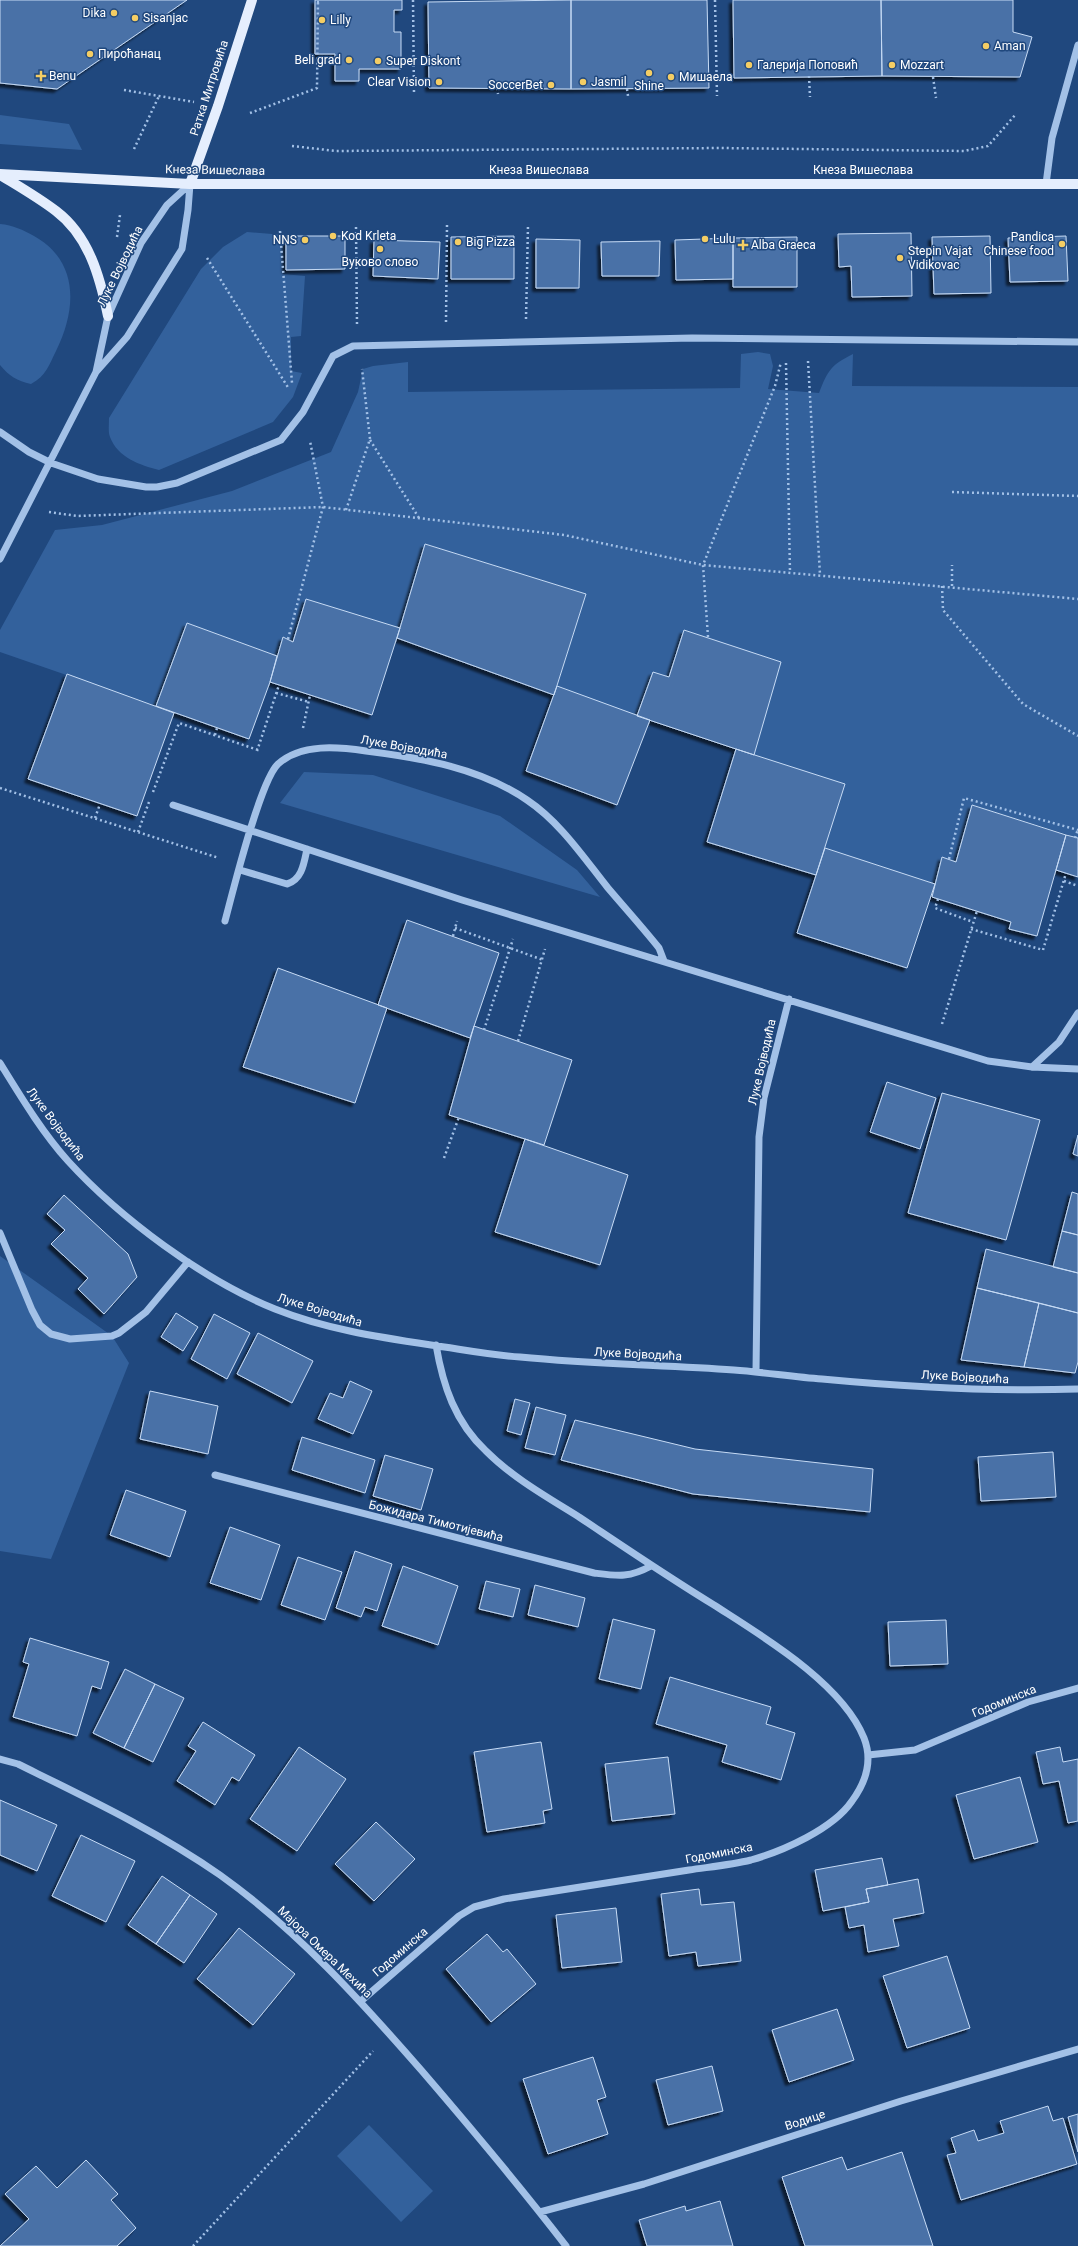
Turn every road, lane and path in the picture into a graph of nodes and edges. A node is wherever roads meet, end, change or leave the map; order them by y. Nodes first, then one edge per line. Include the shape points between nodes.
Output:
1 (252, 0) edge
2 (413, 0) edge
3 (716, 0) edge
4 (318, 1) edge
5 (322, 2) dead end
6 (1078, 45) edge
7 (809, 76) dead end
8 (933, 76) dead end
9 (497, 88) dead end
10 (627, 89) dead end
11 (124, 90) dead end
12 (414, 94) dead end
13 (498, 94) dead end
14 (159, 96) junction
15 (628, 96) dead end
16 (717, 96) dead end
17 (810, 97) dead end
18 (936, 98) dead end
19 (194, 102) dead end
20 (250, 113) dead end
21 (1016, 114) dead end
22 (292, 146) dead end
23 (134, 150) dead end
24 (0, 174) edge
25 (190, 184) junction
26 (1046, 184) junction
27 (1078, 184) edge
28 (120, 215) dead end
29 (447, 224) dead end
30 (528, 225) dead end
31 (356, 227) dead end
32 (280, 231) dead end
33 (116, 244) dead end
34 (206, 258) dead end
35 (108, 316) junction
36 (786, 338) junction
37 (807, 338) junction
38 (526, 342) junction
39 (1078, 342) edge
40 (446, 343) junction
41 (357, 345) junction
42 (362, 369) dead end
43 (96, 372) junction
44 (775, 386) dead end
45 (0, 432) edge
46 (370, 440) junction
47 (314, 460) dead end
48 (51, 463) junction
49 (952, 492) dead end
50 (1078, 496) edge
51 (323, 507) junction
52 (346, 510) junction
53 (77, 516) dead end
54 (419, 518) junction
55 (0, 559) edge
56 (703, 565) junction
57 (952, 565) dead end
58 (790, 572) junction
59 (820, 575) junction
60 (942, 586) junction
61 (952, 587) junction
62 (1078, 600) edge
63 (708, 637) dead end
64 (288, 639) dead end
65 (276, 693) dead end
66 (310, 695) dead end
67 (309, 702) junction
68 (218, 728) dead end
69 (215, 735) junction
70 (1078, 736) edge
71 (258, 750) dead end
72 (297, 753) junction
73 (0, 788) edge
74 (100, 804) dead end
75 (173, 805) dead end
76 (95, 818) junction
77 (1078, 829) edge
78 (251, 831) junction
79 (138, 832) junction
80 (1075, 838) dead end
81 (307, 850) junction
82 (949, 859) dead end
83 (240, 867) junction
84 (1066, 873) dead end
85 (1064, 881) junction
86 (1078, 886) edge
87 (938, 899) dead end
88 (976, 911) dead end
89 (518, 917) junction
90 (225, 921) dead end
91 (973, 922) junction
92 (550, 926) junction
93 (455, 928) dead end
94 (971, 929) junction
95 (511, 948) junction
96 (544, 960) junction
97 (664, 960) junction
98 (789, 999) junction
99 (1078, 1013) edge
100 (484, 1030) dead end
101 (518, 1041) dead end
102 (936, 1045) junction
103 (0, 1063) edge
104 (1032, 1067) junction
105 (1078, 1069) edge
106 (459, 1117) dead end
107 (444, 1158) dead end
108 (0, 1234) edge
109 (188, 1262) junction
110 (436, 1346) junction
111 (756, 1371) junction
112 (1078, 1389) edge
113 (215, 1475) dead end
114 (651, 1566) junction
115 (1078, 1688) edge
116 (868, 1755) junction
117 (0, 1759) edge
118 (361, 2001) junction
119 (389, 2034) junction
120 (1078, 2049) edge
121 (540, 2212) junction
122 (193, 2246) edge
123 (566, 2246) edge

1 - 25 main road, Ратка Митровића
2 - 12 path
3 - 16 path
4 - 5 path
4 - 20 path via 317,88
6 - 26 street via 1052,138
7 - 17 path
8 - 18 path
9 - 13 path
10 - 15 path
11 - 14 path
14 - 19 path
14 - 23 path
21 - 22 path via 988,146 964,151 721,148 336,151
24 - 25 main road, Кнеза Вишеслава
24 - 35 main road via 48,205 72,225 92,259
25 - 26 main road, Кнеза Вишеслава
25 - 35 street, Луке Војводића via 167,205 154,222 141,243
25 - 43 street, Луке Војводића via 182,249 127,337
26 - 27 main road, Кнеза Вишеслава
28 - 33 path
29 - 40 path
30 - 38 path
31 - 41 path
32 - 34 path via 291,390
35 - 43 street, Луке Војводића
36 - 37 street
36 - 38 street
36 - 58 path
37 - 39 street
37 - 59 path
38 - 40 street
40 - 41 street
41 - 48 street via 332,356 303,412 281,440 177,483 157,488 128,485 98,479
42 - 46 path
43 - 48 street, Луке Војводића
44 - 56 path
45 - 48 street via 29,452
46 - 52 path
46 - 54 path
47 - 51 path
48 - 55 street, Луке Војводића
49 - 50 path
51 - 52 path
51 - 53 path
51 - 64 path
52 - 54 path
54 - 56 path via 564,535
56 - 58 path
56 - 63 path
57 - 61 path
58 - 59 path
59 - 60 path
60 - 61 path
60 - 70 path via 943,610 1023,704
61 - 62 path
65 - 67 path
66 - 67 path
67 - 72 path
68 - 69 path
69 - 71 path
69 - 79 path via 179,723
72 - 78 street, Луке Војводића via 285,758 272,771
72 - 97 street, Луке Војводића via 333,748 402,755 458,769 512,790 545,815 568,839 659,948
73 - 76 path
74 - 76 path
75 - 78 street
76 - 79 path
77 - 80 path
77 - 82 path via 964,798
78 - 81 street
78 - 83 street, Луке Војводића
79 - 83 path
81 - 83 street via 301,874 287,884
81 - 89 street
83 - 90 street, Луке Војводића
84 - 85 path
85 - 86 path
85 - 94 path via 1043,950
87 - 91 path via 935,908
88 - 91 path
89 - 92 street
89 - 95 path
91 - 94 path
92 - 96 path
92 - 97 street
93 - 95 path
94 - 102 path
95 - 96 path
95 - 100 path
96 - 101 path
97 - 98 street
98 - 102 street
98 - 111 street, Луке Војводића via 764,1098 759,1137
99 - 104 street via 1059,1042
102 - 104 street via 988,1061
103 - 109 street, Луке Војводића via 42,1128 68,1160 101,1193
104 - 105 street
106 - 107 path
108 - 109 street via 40,1325 51,1334 70,1339 106,1337 119,1333 146,1312
109 - 110 street, Луке Војводића via 233,1290 283,1311 349,1332
110 - 111 street, Луке Војводића via 517,1357
110 - 114 street via 441,1379 458,1417 474,1440 506,1469
111 - 112 street, Луке Војводића via 822,1379 967,1389
113 - 114 street, Божидара Тимотијевића via 594,1572 625,1576
114 - 116 street via 766,1638 818,1678 855,1723 864,1738
115 - 116 street, Годоминска via 1028,1702 915,1750
116 - 118 street, Годоминска via 867,1773 860,1790 847,1809 794,1843 750,1860 504,1899 474,1907 459,1916
117 - 118 street, Мајора Омера Мехића via 18,1764 152,1832 220,1875 287,1927
118 - 119 street, Мајора Омера Мехића
119 - 121 street, Мајора Омера Мехића
119 - 122 path
120 - 121 street, Водице via 901,2101 644,2184
121 - 123 street, Мајора Омера Мехића

